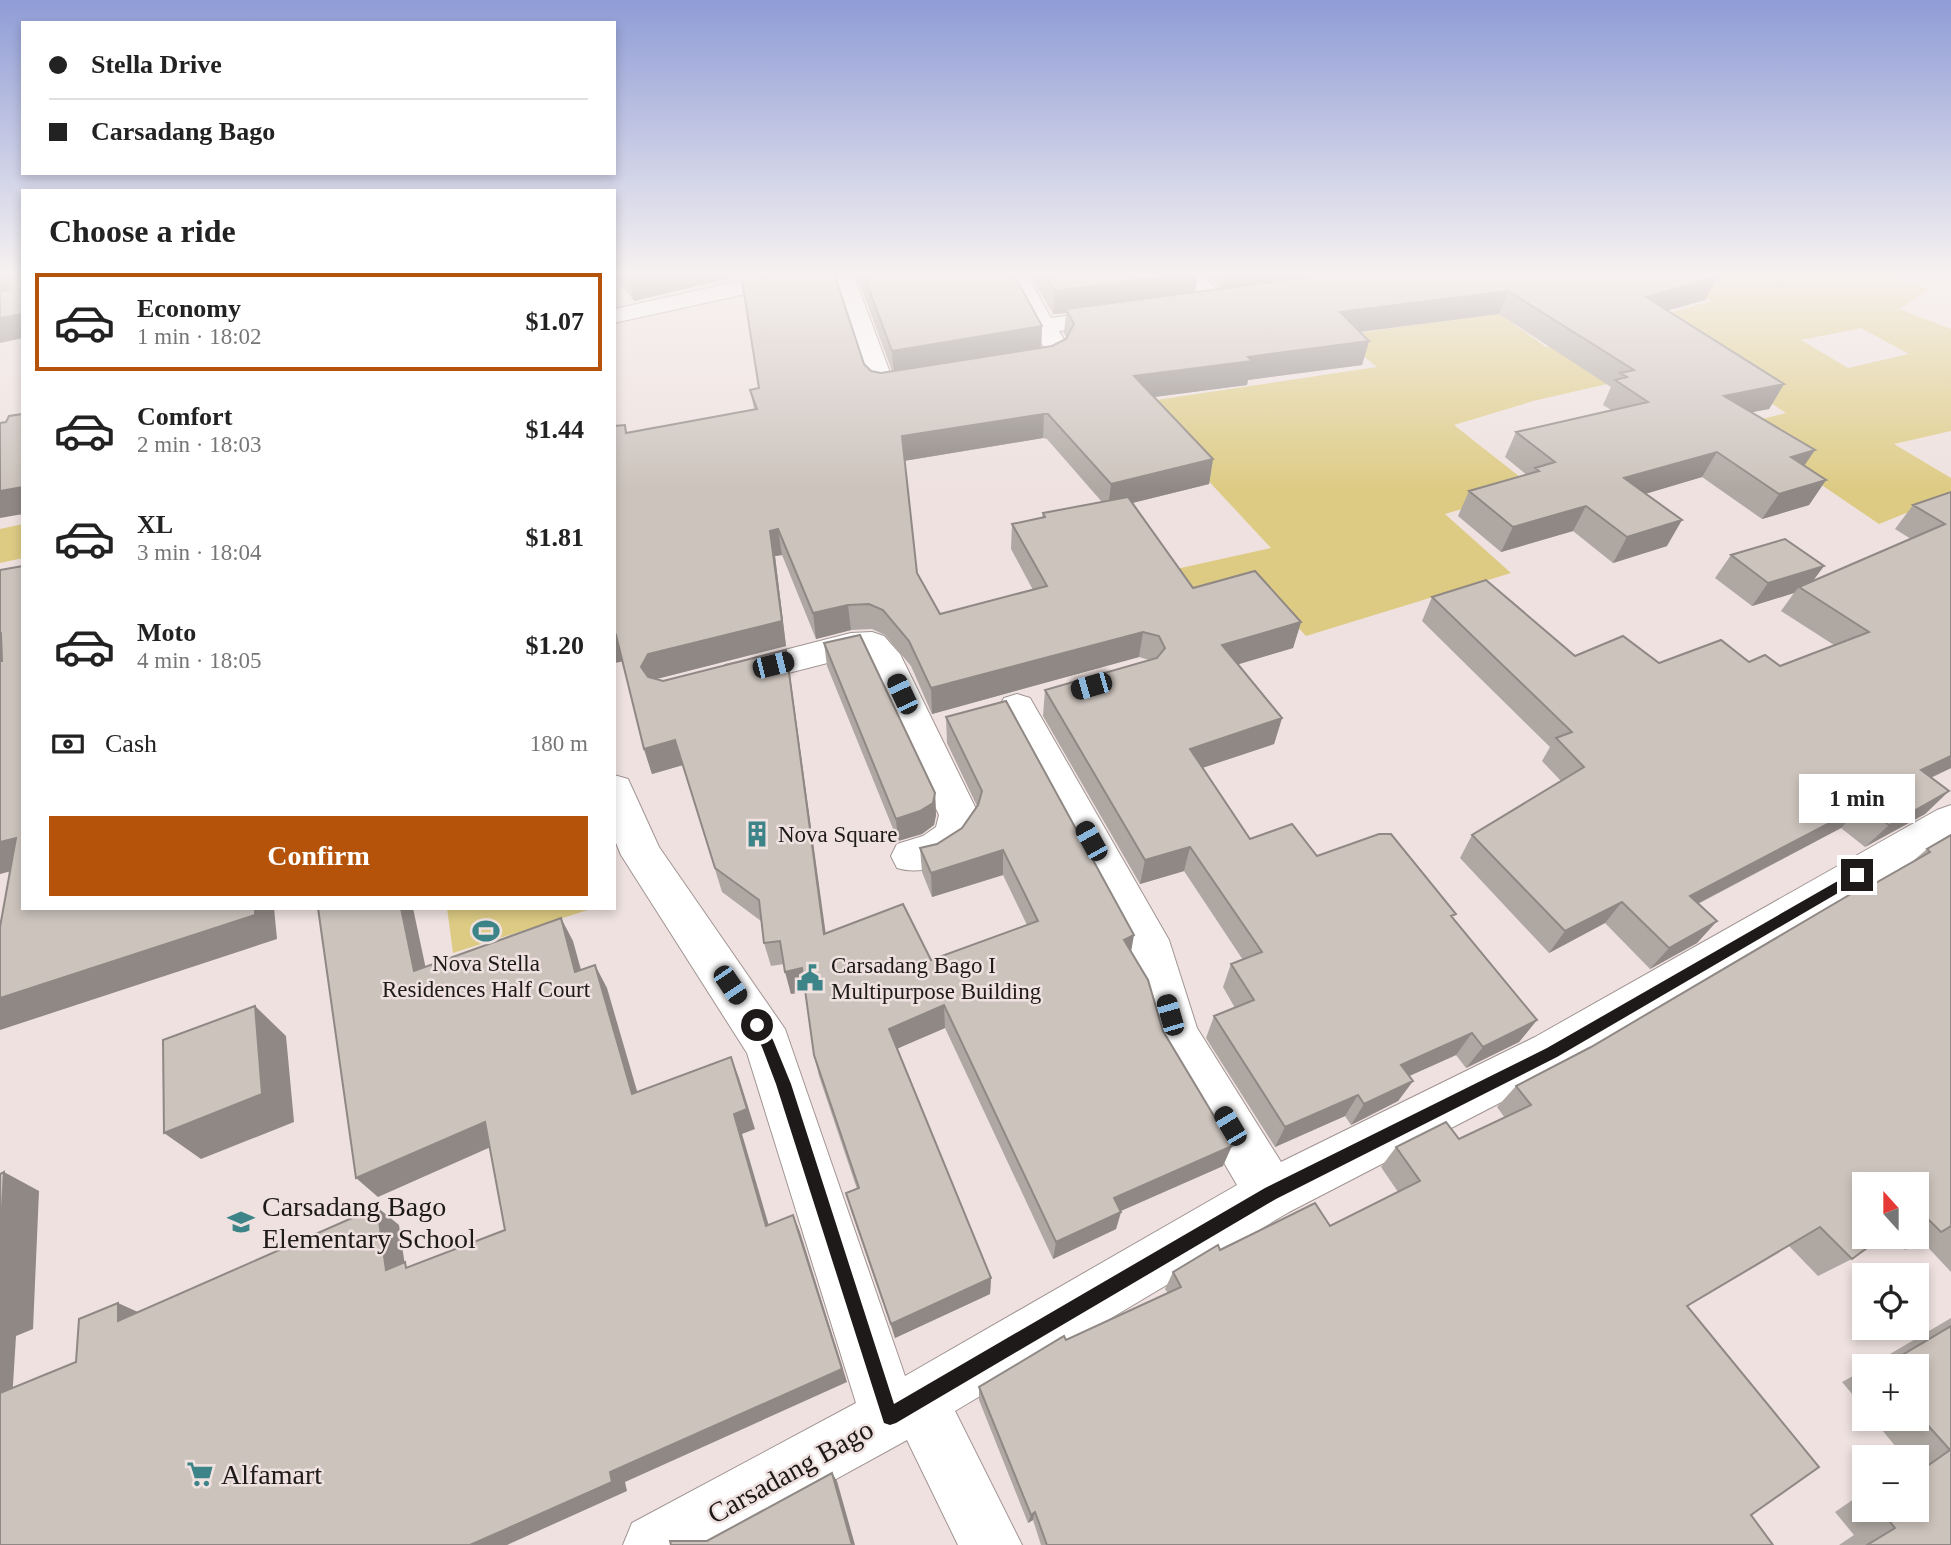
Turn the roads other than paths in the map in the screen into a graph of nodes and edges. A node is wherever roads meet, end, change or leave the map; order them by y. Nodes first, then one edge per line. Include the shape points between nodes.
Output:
1 (867, 345) edge
2 (1056, 345) edge
3 (1041, 362) edge
4 (948, 376) edge
5 (709, 681) edge
6 (921, 734) junction
7 (616, 795) edge
8 (1951, 821) edge
9 (912, 856) dead end
10 (1271, 1194) junction
11 (904, 1408) junction
12 (654, 1545) edge
13 (991, 1545) edge

1 - 4 street via 882,387
2 - 3 street via 1054,356
5 - 6 street via 850,645 873,644 883,654
6 - 9 street via 959,815 959,828 948,841
6 - 10 street via 1002,711 1153,954 1176,1036
7 - 11 street via 642,855 768,1044
8 - 10 street, Carsadang Bago via 1552,1052
10 - 11 street, Carsadang Bago
11 - 12 street, Carsadang Bago
11 - 13 street

